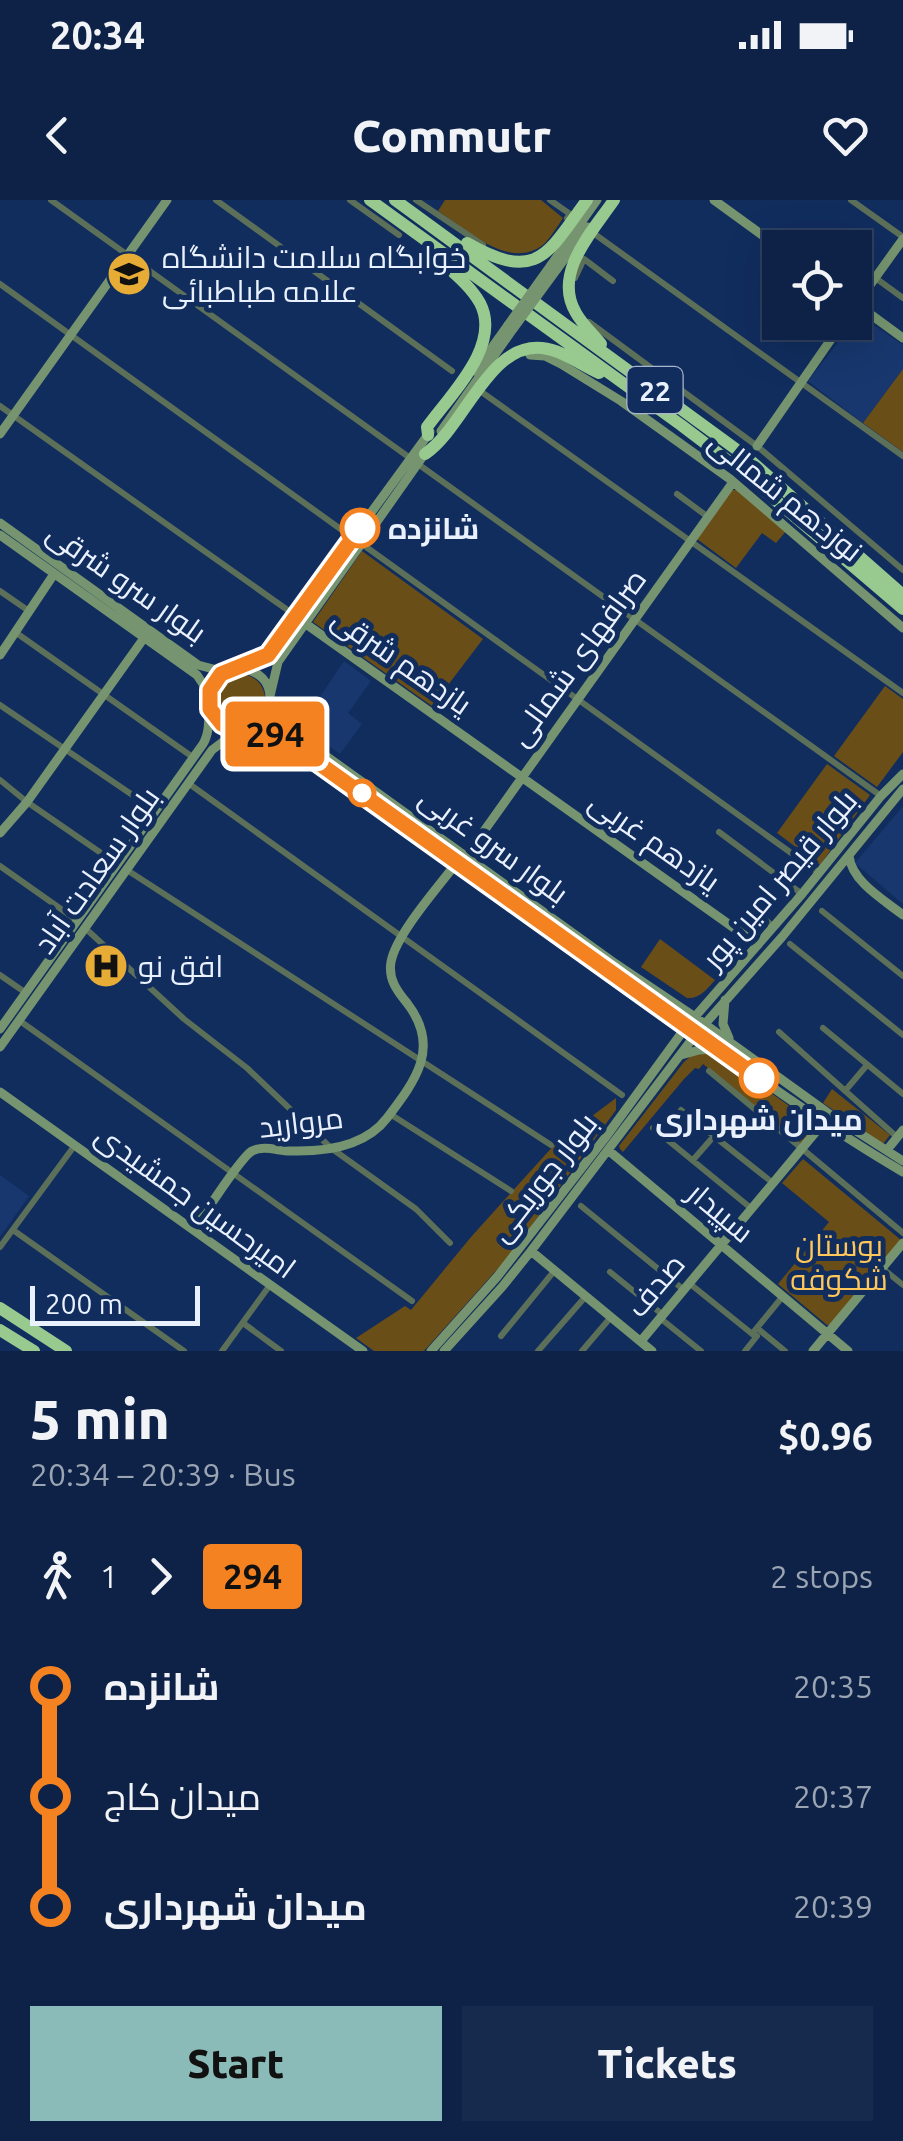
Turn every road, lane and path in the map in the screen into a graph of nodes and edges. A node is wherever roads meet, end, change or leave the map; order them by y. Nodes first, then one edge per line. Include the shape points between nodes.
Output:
1 (51, 200) edge
2 (167, 200) edge
3 (216, 200) edge
4 (350, 200) edge
5 (370, 200) edge
6 (395, 200) edge
7 (416, 200) edge
8 (550, 200) edge
9 (587, 200) edge
10 (597, 200) edge
11 (611, 200) edge
12 (714, 200) edge
13 (851, 200) edge
14 (423, 220) junction
15 (400, 228) junction
16 (596, 235) dead end
17 (762, 235) edge
18 (903, 238) edge
19 (128, 255) junction
20 (554, 267) junction
21 (872, 276) edge
22 (875, 278) junction
23 (613, 281) dead end
24 (872, 282) edge
25 (0, 284) edge
26 (903, 298) edge
27 (872, 316) edge
28 (510, 327) junction
29 (71, 335) junction
30 (903, 338) edge
31 (831, 340) edge
32 (624, 367) junction
33 (452, 371) dead end
34 (801, 383) junction
35 (628, 387) junction
36 (483, 393) joint
37 (0, 406) edge
38 (14, 416) junction
39 (0, 434) edge
40 (428, 435) junction
41 (756, 446) junction
42 (903, 456) edge
43 (418, 459) junction
44 (731, 480) junction
45 (677, 494) dead end
46 (704, 514) junction
47 (0, 523) edge
48 (0, 535) edge
49 (688, 540) junction
50 (357, 541) junction
51 (902, 570) edge
52 (53, 573) junction
53 (0, 592) edge
54 (902, 602) edge
55 (27, 611) junction
56 (296, 616) junction
57 (633, 618) junction
58 (306, 624) junction
59 (903, 628) edge
60 (14, 631) junction
61 (144, 638) junction
62 (1, 650) edge
63 (268, 655) junction
64 (278, 662) junction
65 (234, 669) junction
66 (903, 693) edge
67 (104, 694) junction
68 (270, 696) junction
69 (576, 698) junction
70 (0, 704) edge
71 (210, 704) junction
72 (269, 708) junction
73 (245, 729) junction
74 (64, 748) junction
75 (194, 758) junction
76 (903, 770) edge
77 (520, 776) junction
78 (0, 780) edge
79 (188, 784) junction
80 (901, 788) edge
81 (881, 796) junction
82 (27, 802) junction
83 (156, 811) junction
84 (0, 832) edge
85 (719, 832) dead end
86 (456, 848) junction
87 (133, 852) junction
88 (850, 855) junction
89 (458, 861) junction
90 (478, 864) junction
91 (0, 866) edge
92 (122, 867) junction
93 (819, 873) junction
94 (802, 894) junction
95 (822, 912) dead end
96 (756, 914) dead end
97 (903, 915) edge
98 (82, 924) junction
99 (774, 927) junction
100 (402, 937) junction
101 (790, 944) dead end
102 (758, 945) junction
103 (739, 968) junction
104 (0, 975) edge
105 (747, 976) junction
106 (903, 976) edge
107 (643, 988) junction
108 (26, 994) junction
109 (720, 997) junction
110 (668, 1006) junction
111 (695, 1016) junction
112 (20, 1021) junction
113 (704, 1024) junction
114 (686, 1027) junction
115 (823, 1028) dead end
116 (0, 1029) edge
117 (779, 1032) dead end
118 (696, 1034) junction
119 (903, 1036) edge
120 (733, 1045) junction
121 (0, 1047) edge
122 (674, 1052) junction
123 (724, 1054) junction
124 (754, 1060) junction
125 (422, 1062) junction
126 (867, 1065) junction
127 (747, 1070) junction
128 (709, 1072) dead end
129 (846, 1091) junction
130 (0, 1092) edge
131 (903, 1094) edge
132 (622, 1095) dead end
133 (681, 1110) dead end
134 (390, 1114) junction
135 (824, 1122) junction
136 (654, 1128) dead end
137 (900, 1133) edge
138 (714, 1136) junction
139 (75, 1145) junction
140 (551, 1145) dead end
141 (331, 1148) junction
142 (802, 1149) junction
143 (608, 1150) junction
144 (886, 1150) junction
145 (693, 1160) junction
146 (903, 1160) edge
147 (903, 1172) edge
148 (233, 1174) junction
149 (773, 1184) junction
150 (512, 1192) dead end
151 (581, 1206) dead end
152 (752, 1208) junction
153 (13, 1230) junction
154 (194, 1230) junction
155 (903, 1233) edge
156 (450, 1243) dead end
157 (903, 1243) edge
158 (721, 1245) junction
159 (0, 1247) edge
160 (531, 1250) junction
161 (882, 1268) junction
162 (554, 1270) junction
163 (610, 1272) dead end
164 (500, 1282) junction
165 (270, 1284) junction
166 (903, 1285) edge
167 (687, 1286) junction
168 (586, 1296) junction
169 (783, 1296) junction
170 (412, 1301) dead end
171 (0, 1306) edge
172 (662, 1316) junction
173 (611, 1317) junction
174 (242, 1323) junction
175 (0, 1330) edge
176 (756, 1332) junction
177 (828, 1334) junction
178 (500, 1336) dead end
179 (641, 1341) junction
180 (34, 1351) edge
181 (66, 1351) edge
182 (184, 1351) edge
183 (222, 1351) edge
184 (282, 1351) edge
185 (363, 1351) edge
186 (431, 1351) edge
187 (444, 1351) edge
188 (538, 1351) edge
189 (582, 1351) edge
190 (652, 1351) edge
191 (701, 1351) edge
192 (745, 1351) edge
193 (785, 1351) edge
194 (814, 1351) edge
195 (848, 1351) edge

1 - 19 street
2 - 19 main road
3 - 33 street
4 - 15 street
5 - 15 highway, 22
6 - 14 highway, 22
7 - 8 street via 484,246 515,256 544,247 570,214
9 - 14 highway via 548,252 517,263
10 - 20 main road
11 - 20 main road
11 - 32 highway via 574,260 569,291 578,318
12 - 17 main road
13 - 18 street
14 - 32 highway, 22
15 - 35 highway, 22
15 - 40 highway via 469,288 486,321 480,354 427,426
16 - 34 street
18 - 22 main road
19 - 29 main road
19 - 43 street
20 - 28 main road, bridge
21 - 22 street
22 - 24 main road
22 - 26 street
23 - 41 street via 584,258 574,284 586,319
25 - 29 street
27 - 30 main road
28 - 40 main road
28 - 43 main road
29 - 38 main road
29 - 50 street
31 - 34 main road
32 - 54 highway, 22 via 744,455
34 - 41 main road
34 - 42 street
35 - 43 highway via 557,352 519,351 501,362 441,442
35 - 54 highway, 22
36 - 44 main road, نوزدهم شمالی via 514,360 545,356
36 - 49 street
37 - 38 street
38 - 39 main road
38 - 56 street
40 - 43 main road
41 - 51 street
43 - 50 main road
43 - 57 street
44 - 46 main road, صرافهای شمالی
44 - 49 main road, صرافهای شمالی
44 - 59 main road, نوزدهم شمالی
45 - 46 street
46 - 49 main road, صرافهای شمالی
47 - 65 main road, بلوار سرو شرقی via 198,664
48 - 52 main road, بلوار سرو شرقی
49 - 57 main road, صرافهای شمالی
49 - 66 street
50 - 56 main road
50 - 58 main road
50 - 69 street
52 - 55 main road
52 - 61 main road, بلوار سرو شرقی
53 - 55 street
55 - 60 main road
56 - 63 main road
57 - 69 main road, صرافهای شمالی
57 - 81 street
58 - 64 main road
58 - 77 main road, یازدهم شرقی
60 - 62 main road
60 - 67 street
61 - 67 main road
61 - 71 main road, بلوار سرو شرقی via 196,675
63 - 64 main road via 270,665
63 - 65 main road
64 - 68 main road
65 - 68 main road via 257,674
65 - 71 main road via 214,681
67 - 74 main road
67 - 75 street
68 - 72 main road
69 - 77 main road, صرافهای شمالی
69 - 93 street
70 - 74 street
71 - 73 main road via 222,724
71 - 75 main road, بلوار سعادت آباد via 208,735
72 - 73 main road
72 - 86 main road, بلوار سرو غربی via 287,728
73 - 79 main road, بلوار سعادت آباد via 212,750
73 - 89 main road, بلوار سرو غربی via 282,737
74 - 82 main road
74 - 83 street
75 - 83 main road, بلوار سعادت آباد
76 - 80 main road, بلوار قیصر امین پور
77 - 86 main road, صرافهای شمالی via 470,841
77 - 90 main road, صرافهای شمالی via 474,846
77 - 102 main road, یازدهم غربی
78 - 82 street
79 - 87 main road, بلوار سعادت آباد
79 - 100 street
80 - 81 main road, بلوار قیصر امین پور
80 - 88 main road, بلوار قیصر امین پور
81 - 93 main road, بلوار قیصر امین پور
82 - 84 main road
82 - 92 street
83 - 87 main road, بلوار سعادت آباد
85 - 94 street
86 - 90 main road, بلوار سرو غربی
87 - 92 main road, بلوار سعادت آباد
88 - 97 main road via 854,873
88 - 105 main road, بلوار قیصر امین پور
89 - 100 main road
89 - 107 main road, بلوار سرو غربی
90 - 107 main road, بلوار سرو غربی
91 - 98 street
92 - 98 main road, بلوار سعادت آباد
92 - 125 street
93 - 94 main road, بلوار قیصر امین پور
94 - 99 main road, بلوار قیصر امین پور
95 - 106 street
96 - 99 street
98 - 108 main road, بلوار سعادت آباد
98 - 112 main road, بلوار سعادت آباد
98 - 141 street
99 - 102 main road, بلوار قیصر امین پور
100 - 125 main road via 391,976 421,1025
100 - 132 street
101 - 119 street
102 - 103 main road, بلوار قیصر امین پور
103 - 105 main road via 738,980
103 - 109 main road, بلوار قیصر امین پور
104 - 108 street
105 - 109 main road, بلوار قیصر امین پور
107 - 110 main road, بلوار سرو غربی
108 - 116 main road, بلوار سعادت آباد
109 - 110 main road
109 - 111 main road, بلوار قیصر امین پور
109 - 113 main road, بلوار قیصر امین پور
109 - 120 main road
110 - 111 main road, بلوار سرو غربی
110 - 114 main road, بلوار سرو غربی
110 - 122 main road
111 - 113 main road, بلوار سرو غربی
111 - 114 main road, بلوار قیصر امین پور
112 - 121 main road, بلوار سعادت آباد
112 - 148 street
113 - 118 main road, بلوار قیصر امین پور
113 - 120 main road
114 - 118 main road, بلوار سرو غربی
114 - 122 main road, بلوار جوریکی
115 - 126 street
117 - 129 street
118 - 122 main road, بلوار جوریکی
118 - 123 main road
120 - 124 main road
122 - 123 main road
122 - 143 main road, بلوار جوریکی
122 - 164 main road, بلوار جوریکی
123 - 127 main road
124 - 127 main road via 744,1058
124 - 144 main road
125 - 134 main road, مروارید
125 - 140 street
126 - 129 street
126 - 131 street
127 - 135 main road
128 - 142 street
129 - 137 street
130 - 139 main road, امیرحسین جمشیدی
133 - 138 street
134 - 141 main road, مروارید via 365,1137
134 - 150 street
135 - 142 main road, صدف
135 - 147 main road
136 - 145 street
137 - 144 main road
138 - 145 street
138 - 149 street
139 - 153 street
139 - 154 main road, امیرحسین جمشیدی
141 - 148 main road, مروارید via 257,1149
141 - 156 street via 416,1209
142 - 149 main road, صدف
142 - 155 street
143 - 158 main road, سپیدار
143 - 160 main road, بلوار جوریکی
144 - 146 main road
145 - 152 street
148 - 154 main road, مروارید
148 - 170 street
149 - 152 main road, صدف
151 - 167 street
152 - 158 main road, صدف
153 - 159 street
153 - 182 street
154 - 165 main road, امیرحسین جمشیدی
157 - 161 main road
158 - 167 main road, صدف
158 - 169 main road, سپیدار
160 - 162 main road
160 - 164 main road, بلوار جوریکی
161 - 166 street
161 - 177 main road
162 - 168 main road
162 - 178 street
163 - 172 street
164 - 186 main road, بلوار جوریکی
164 - 187 main road, بلوار جوریکی
165 - 174 street
165 - 185 main road, امیرحسین جمشیدی
167 - 172 main road, صدف
167 - 176 street
168 - 173 main road
168 - 188 street
169 - 176 street
169 - 177 main road, سپیدار
171 - 181 highway
172 - 179 main road, صدف
172 - 191 street
173 - 179 main road
173 - 189 street
174 - 183 street
174 - 184 street
175 - 180 highway
176 - 192 street
176 - 193 street
177 - 194 main road
177 - 195 main road, سپیدار
179 - 190 main road

